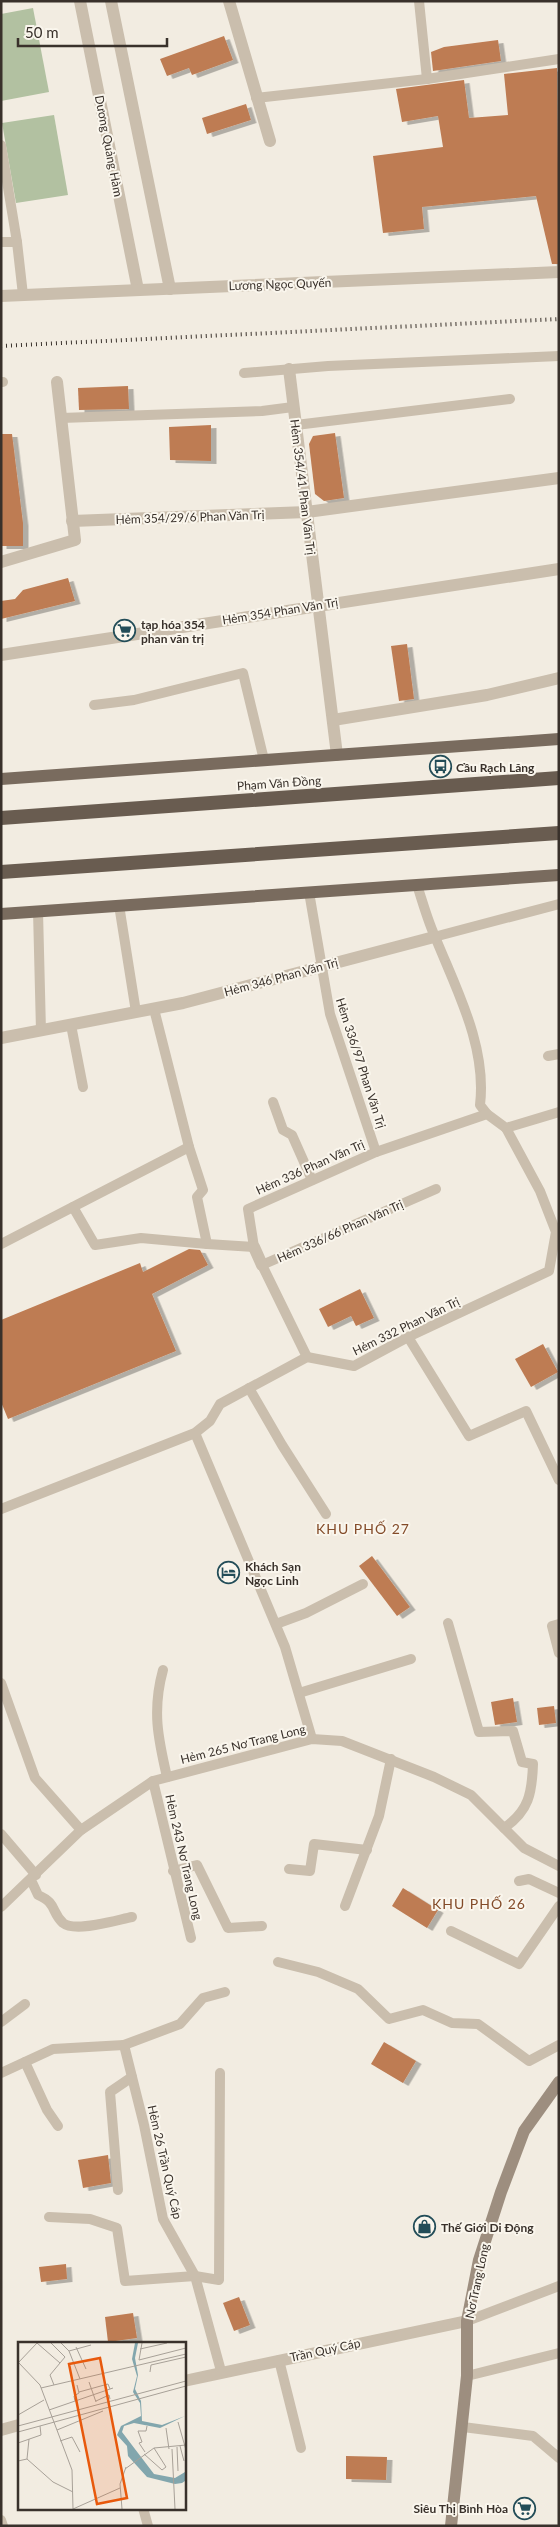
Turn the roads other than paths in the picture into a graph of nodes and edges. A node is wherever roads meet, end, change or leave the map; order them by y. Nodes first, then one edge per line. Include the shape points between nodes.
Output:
1 (80, 1) edge
2 (111, 1) edge
3 (229, 1) edge
4 (419, 1) edge
5 (559, 59) edge
6 (427, 79) junction
7 (256, 98) junction
8 (270, 141) dead end
9 (1, 145) edge
10 (1, 242) edge
11 (17, 242) junction
12 (559, 272) edge
13 (170, 289) junction
14 (138, 290) junction
15 (22, 295) junction
16 (1, 296) edge
17 (559, 356) edge
18 (288, 369) junction
19 (244, 373) dead end
20 (57, 382) dead end
21 (510, 399) dead end
22 (293, 407) junction
23 (61, 418) junction
24 (296, 425) junction
25 (559, 478) edge
26 (307, 512) junction
27 (72, 521) junction
28 (1, 562) edge
29 (559, 569) edge
30 (318, 605) junction
31 (1, 655) edge
32 (559, 678) edge
33 (94, 705) dead end
34 (333, 720) junction
35 (559, 739) edge
36 (337, 755) junction
37 (264, 760) junction
38 (559, 778) edge
39 (1, 779) edge
40 (1, 818) edge
41 (559, 833) edge
42 (1, 872) edge
43 (559, 875) edge
44 (417, 884) junction
45 (309, 892) junction
46 (559, 904) edge
47 (119, 905) junction
48 (38, 911) junction
49 (1, 914) edge
50 (434, 937) junction
51 (320, 967) junction
52 (154, 1009) junction
53 (136, 1012) junction
54 (71, 1025) junction
55 (41, 1031) junction
56 (1, 1038) edge
57 (559, 1054) edge
58 (548, 1056) dead end
59 (83, 1087) dead end
60 (273, 1102) dead end
61 (559, 1112) edge
62 (487, 1114) junction
63 (506, 1128) junction
64 (190, 1147) junction
65 (376, 1152) junction
66 (312, 1180) junction
67 (436, 1189) dead end
68 (73, 1207) junction
69 (1, 1244) edge
70 (207, 1244) junction
71 (254, 1247) junction
72 (262, 1265) junction
73 (408, 1337) junction
74 (307, 1357) junction
75 (249, 1388) junction
76 (195, 1433) junction
77 (559, 1480) edge
78 (1, 1509) edge
79 (326, 1514) dead end
80 (364, 1584) dead end
81 (448, 1623) dead end
82 (276, 1624) junction
83 (559, 1624) edge
84 (559, 1653) edge
85 (411, 1659) dead end
86 (162, 1670) dead end
87 (1, 1682) edge
88 (299, 1693) junction
89 (312, 1739) junction
90 (391, 1760) junction
91 (167, 1777) junction
92 (153, 1781) junction
93 (504, 1828) junction
94 (81, 1830) junction
95 (1, 1834) edge
96 (366, 1850) junction
97 (559, 1866) edge
98 (290, 1869) dead end
99 (173, 1870) junction
100 (33, 1877) junction
101 (519, 1881) dead end
102 (559, 1892) edge
103 (345, 1906) dead end
104 (559, 1906) edge
105 (1, 1907) edge
106 (132, 1917) dead end
107 (262, 1926) dead end
108 (451, 1931) dead end
109 (191, 1938) dead end
110 (278, 1962) dead end
111 (225, 1992) dead end
112 (25, 2004) dead end
113 (1, 2022) edge
114 (124, 2045) junction
115 (559, 2045) edge
116 (24, 2062) junction
117 (1, 2072) edge
118 (220, 2073) dead end
119 (132, 2077) junction
120 (559, 2082) edge
121 (58, 2126) dead end
122 (118, 2190) dead end
123 (49, 2217) dead end
124 (195, 2276) junction
125 (559, 2286) edge
126 (467, 2321) junction
127 (559, 2353) edge
128 (279, 2360) junction
129 (221, 2371) junction
130 (467, 2376) junction
131 (185, 2381) edge
132 (18, 2425) edge
133 (463, 2427) junction
134 (1, 2430) edge
135 (301, 2448) dead end
136 (559, 2458) edge
137 (144, 2510) edge
138 (1, 2520) edge
139 (3, 2526) edge
140 (148, 2526) edge
141 (451, 2526) edge

1 - 14 street, Dương Quảng Hàm
2 - 13 street
3 - 7 street
4 - 6 lane
5 - 6 lane
6 - 7 lane
7 - 8 street
9 - 11 lane
10 - 11 lane
11 - 15 lane
12 - 13 street, Lương Ngọc Quyến
13 - 14 street, Lương Ngọc Quyến
14 - 15 street, Lương Ngọc Quyến
15 - 16 street, Lương Ngọc Quyến
17 - 18 lane
18 - 19 lane
18 - 22 street, Hẻm 354/41 Phan Văn Trị
20 - 23 street
21 - 24 lane
22 - 23 lane via 262,411
22 - 24 street, Hẻm 354/41 Phan Văn Trị
23 - 27 street
24 - 26 street, Hẻm 354/41 Phan Văn Trị
25 - 26 street, Hẻm 354/29/6 Phan Văn Trị
26 - 27 street, Hẻm 354/29/6 Phan Văn Trị
26 - 30 street, Hẻm 354/41 Phan Văn Trị
27 - 28 street via 75,540
29 - 30 street, Hẻm 354 Phan Văn Trị
30 - 31 street, Hẻm 354 Phan Văn Trị
30 - 34 street, Hẻm 354/41 Phan Văn Trị
32 - 34 street via 488,695
33 - 37 lane via 134,700 243,673
34 - 36 street, Hẻm 354/41 Phan Văn Trị
35 - 36 main road, Phạm Văn Đồng
36 - 37 main road, Phạm Văn Đồng
37 - 39 main road, Phạm Văn Đồng
38 - 40 highway, Phạm Văn Đồng
41 - 42 highway
43 - 44 main road
44 - 45 main road
44 - 50 lane
45 - 47 main road
45 - 51 lane, Hẻm 336/97 Phan Văn Trị
46 - 50 lane, Hẻm 346 Phan Văn Trị
47 - 48 main road
47 - 53 lane
48 - 49 main road
48 - 55 lane
50 - 51 street, Hẻm 346 Phan Văn Trị
50 - 62 lane via 468,1014 482,1084 480,1104
51 - 52 street, Hẻm 346 Phan Văn Trị
51 - 65 lane, Hẻm 336/97 Phan Văn Trị via 330,1014
52 - 53 street, Hẻm 346 Phan Văn Trị
52 - 64 lane
53 - 54 street, Hẻm 346 Phan Văn Trị
54 - 55 street, Hẻm 346 Phan Văn Trị
54 - 59 lane
55 - 56 street, Hẻm 346 Phan Văn Trị
57 - 58 lane
60 - 66 lane via 284,1130 292,1136
61 - 63 lane
62 - 63 lane
62 - 65 lane, Hẻm 336 Phan Văn Trị
63 - 73 lane, Hẻm 332 Phan Văn Trị via 540,1192 556,1232 549,1272
64 - 68 lane
64 - 70 lane via 203,1190 197,1197
65 - 66 lane, Hẻm 336 Phan Văn Trị
66 - 71 lane, Hẻm 336 Phan Văn Trị via 248,1209
67 - 72 lane, Hẻm 336/66 Phan Văn Trị
68 - 69 lane
68 - 70 lane via 95,1245 141,1238
70 - 71 lane
71 - 72 street, Hẻm 336/66 Phan Văn Trị
72 - 74 lane
73 - 74 lane, Hẻm 332 Phan Văn Trị via 354,1366
73 - 77 lane via 469,1436 526,1411
74 - 75 lane
75 - 76 lane via 220,1404 210,1421
75 - 79 lane
76 - 78 lane
76 - 82 lane
80 - 82 lane
81 - 93 lane via 479,1732 513,1731 522,1762 533,1764 532,1789 527,1802 518,1818
82 - 88 lane
83 - 84 lane via 552,1626
85 - 88 lane
86 - 91 lane, Hẻm 265 Nơ Trang Long via 155,1717
87 - 94 lane via 35,1778
88 - 89 lane
89 - 90 lane, Hẻm 265 Nơ Trang Long via 342,1741
89 - 91 lane, Hẻm 265 Nơ Trang Long
90 - 93 lane, Hẻm 265 Nơ Trang Long via 434,1776 471,1795
90 - 96 lane via 380,1816
91 - 92 lane, Hẻm 265 Nơ Trang Long
92 - 94 lane, Hẻm 265 Nơ Trang Long
92 - 99 lane, Hẻm 243 Nơ Trang Long
93 - 97 lane, Hẻm 265 Nơ Trang Long via 524,1848
94 - 100 lane, Hẻm 265 Nơ Trang Long
95 - 100 lane
96 - 98 lane via 314,1844 310,1871
96 - 103 lane
99 - 107 lane via 197,1865 228,1928
99 - 109 lane, Hẻm 243 Nơ Trang Long
100 - 105 lane, Hẻm 265 Nơ Trang Long
100 - 106 lane via 38,1894 49,1899 63,1922 73,1928
101 - 102 lane via 529,1879
104 - 108 lane via 519,1964
110 - 115 lane via 318,1972 358,1989 389,2019 423,2010 452,2023 478,2024 529,2061
111 - 114 lane via 203,1998 180,2024
112 - 113 lane
114 - 116 lane via 53,2049
114 - 119 lane, Hẻm 26 Trần Quý Cáp
116 - 117 lane
116 - 121 lane
118 - 124 lane via 219,2280
119 - 122 lane via 110,2092
119 - 124 lane, Hẻm 26 Trần Quý Cáp via 163,2219
120 - 126 main road, Nơ Trang Long via 524,2132 479,2260
123 - 124 lane via 90,2219 117,2228 125,2281
124 - 129 lane, Hẻm 26 Trần Quý Cáp
125 - 126 lane
126 - 128 street, Trần Quý Cáp
126 - 130 main road, Nơ Trang Long
127 - 130 lane
128 - 129 street, Trần Quý Cáp
128 - 135 lane
129 - 131 street, Trần Quý Cáp
130 - 133 main road, Nơ Trang Long
132 - 134 street
133 - 136 lane via 533,2436
133 - 141 main road, Nơ Trang Long
137 - 140 lane
138 - 139 lane

